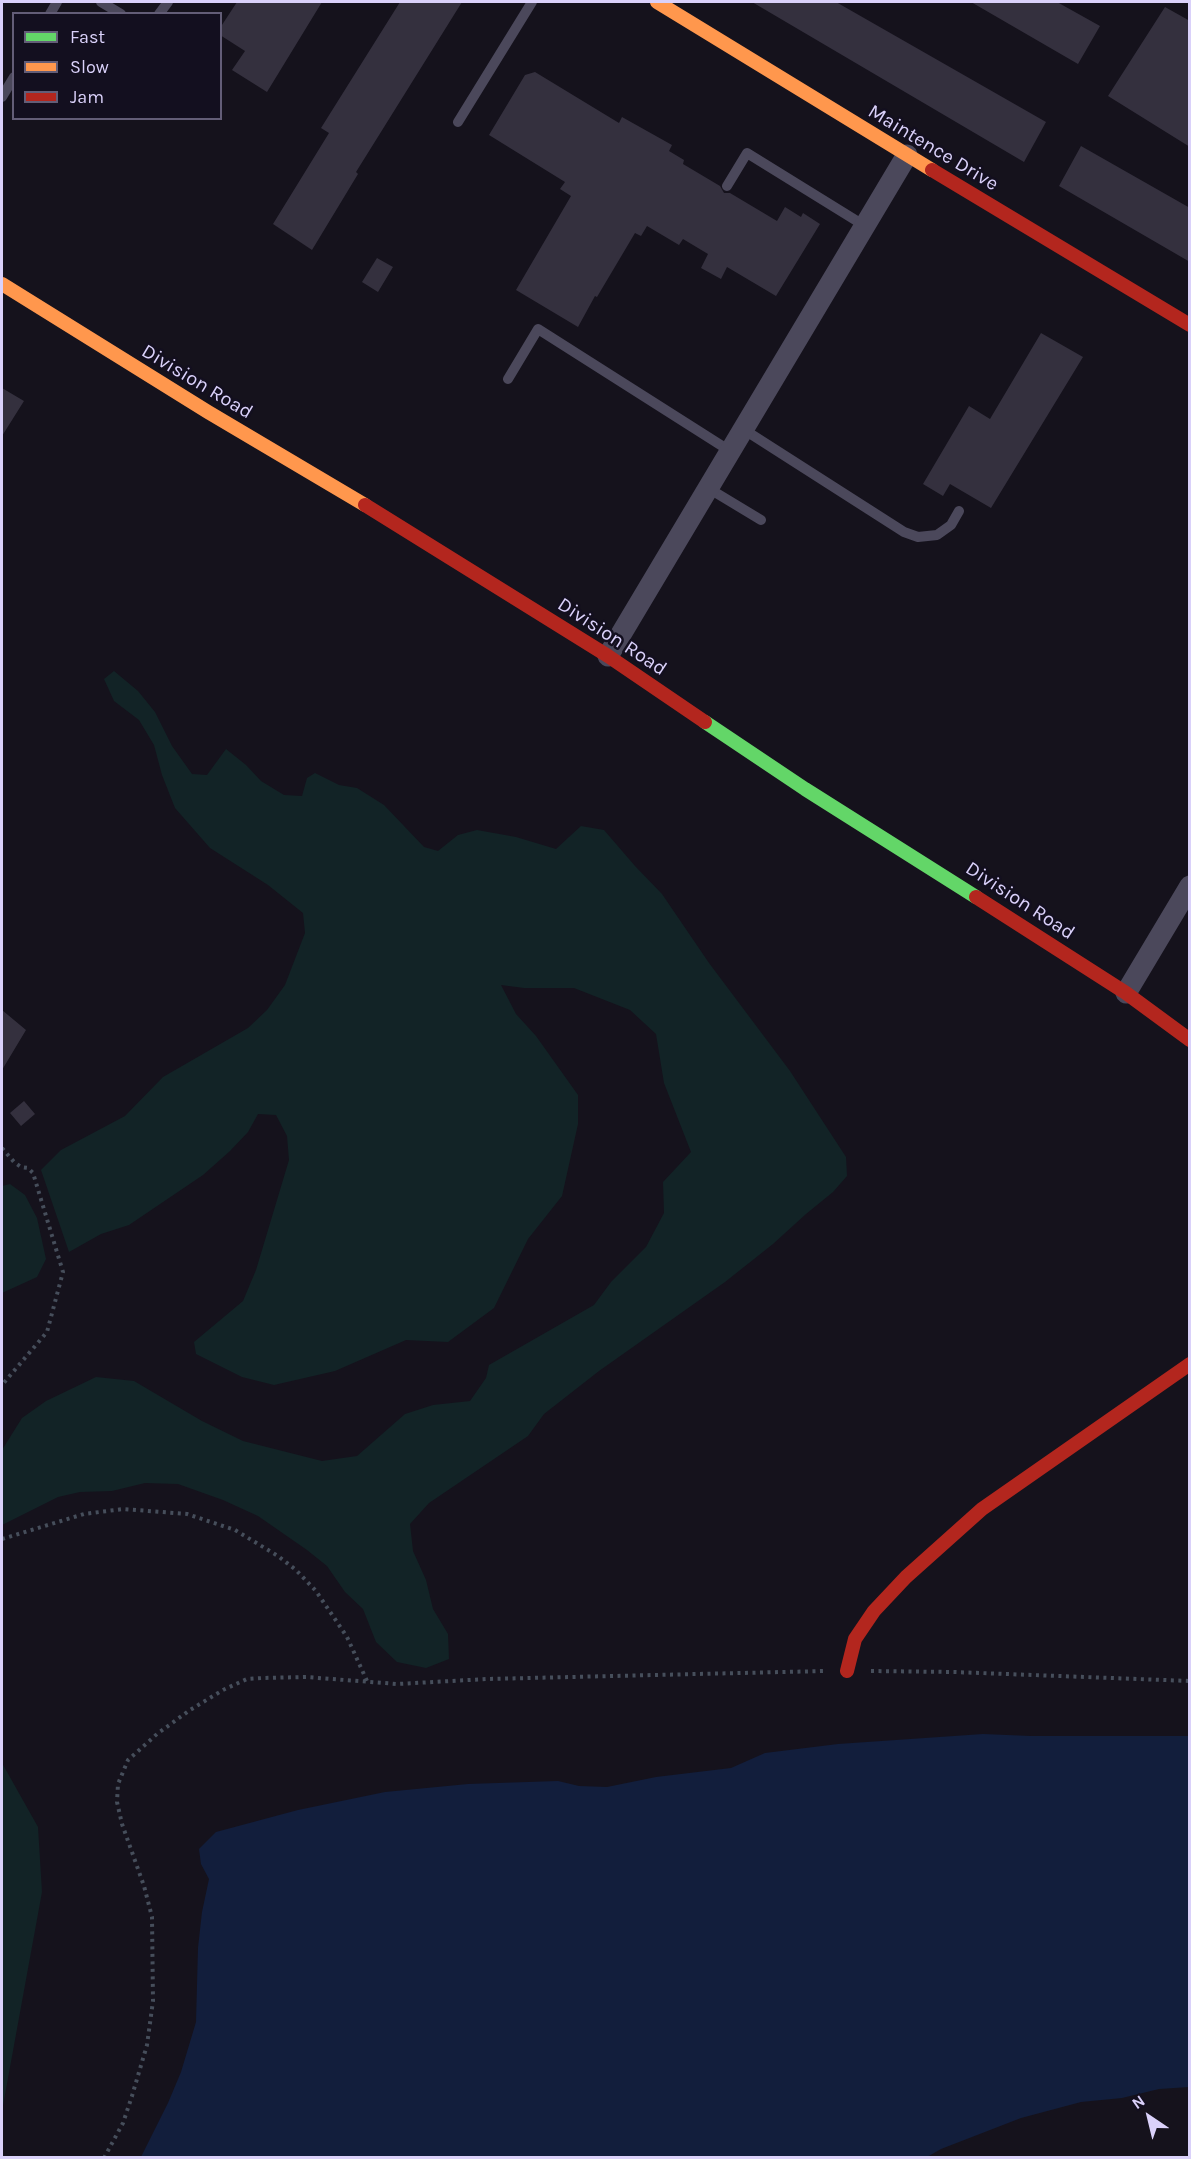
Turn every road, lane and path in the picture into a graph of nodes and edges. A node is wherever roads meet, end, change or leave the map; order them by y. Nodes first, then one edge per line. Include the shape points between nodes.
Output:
1 (101, 2) edge
2 (532, 2) edge
3 (657, 2) edge
4 (118, 12) edge
5 (12, 80) edge
6 (2, 97) edge
7 (458, 122) dead end
8 (907, 155) junction
9 (727, 186) dead end
10 (865, 226) junction
11 (2, 284) edge
12 (1190, 325) edge
13 (508, 379) dead end
14 (743, 429) junction
15 (730, 451) junction
16 (708, 488) junction
17 (959, 511) dead end
18 (761, 520) dead end
19 (608, 656) junction
20 (1190, 886) edge
21 (1126, 993) junction
22 (1190, 1040) edge
23 (2, 1148) edge
24 (1190, 1364) edge
25 (2, 1385) edge
26 (2, 1539) edge
27 (847, 1671) junction
28 (366, 1681) junction
29 (1190, 1682) edge
30 (104, 2157) edge

1 - 4 lane
2 - 7 lane
3 - 8 street, Maintence Drive
5 - 6 lane
8 - 10 street
8 - 12 street, Maintence Drive
9 - 10 lane via 747,153
10 - 14 street
11 - 19 street, Division Road
13 - 15 lane via 538,329
14 - 15 street
14 - 17 lane via 904,532 918,537 937,535 951,525
15 - 16 street
16 - 18 lane
16 - 19 street
19 - 21 street, Division Road via 805,789
20 - 21 street
21 - 22 street, Division Road
23 - 25 path via 21,1167 31,1170 63,1272 47,1332
24 - 27 street via 982,1509 906,1577 874,1611 855,1640
26 - 28 path via 84,1514 123,1509 187,1514 235,1530 296,1569 316,1591 347,1637
27 - 28 path via 397,1684
27 - 29 path
28 - 30 path via 248,1679 190,1710 128,1760 118,1784 117,1802 152,1917 153,2001 147,2045 132,2096 123,2123

